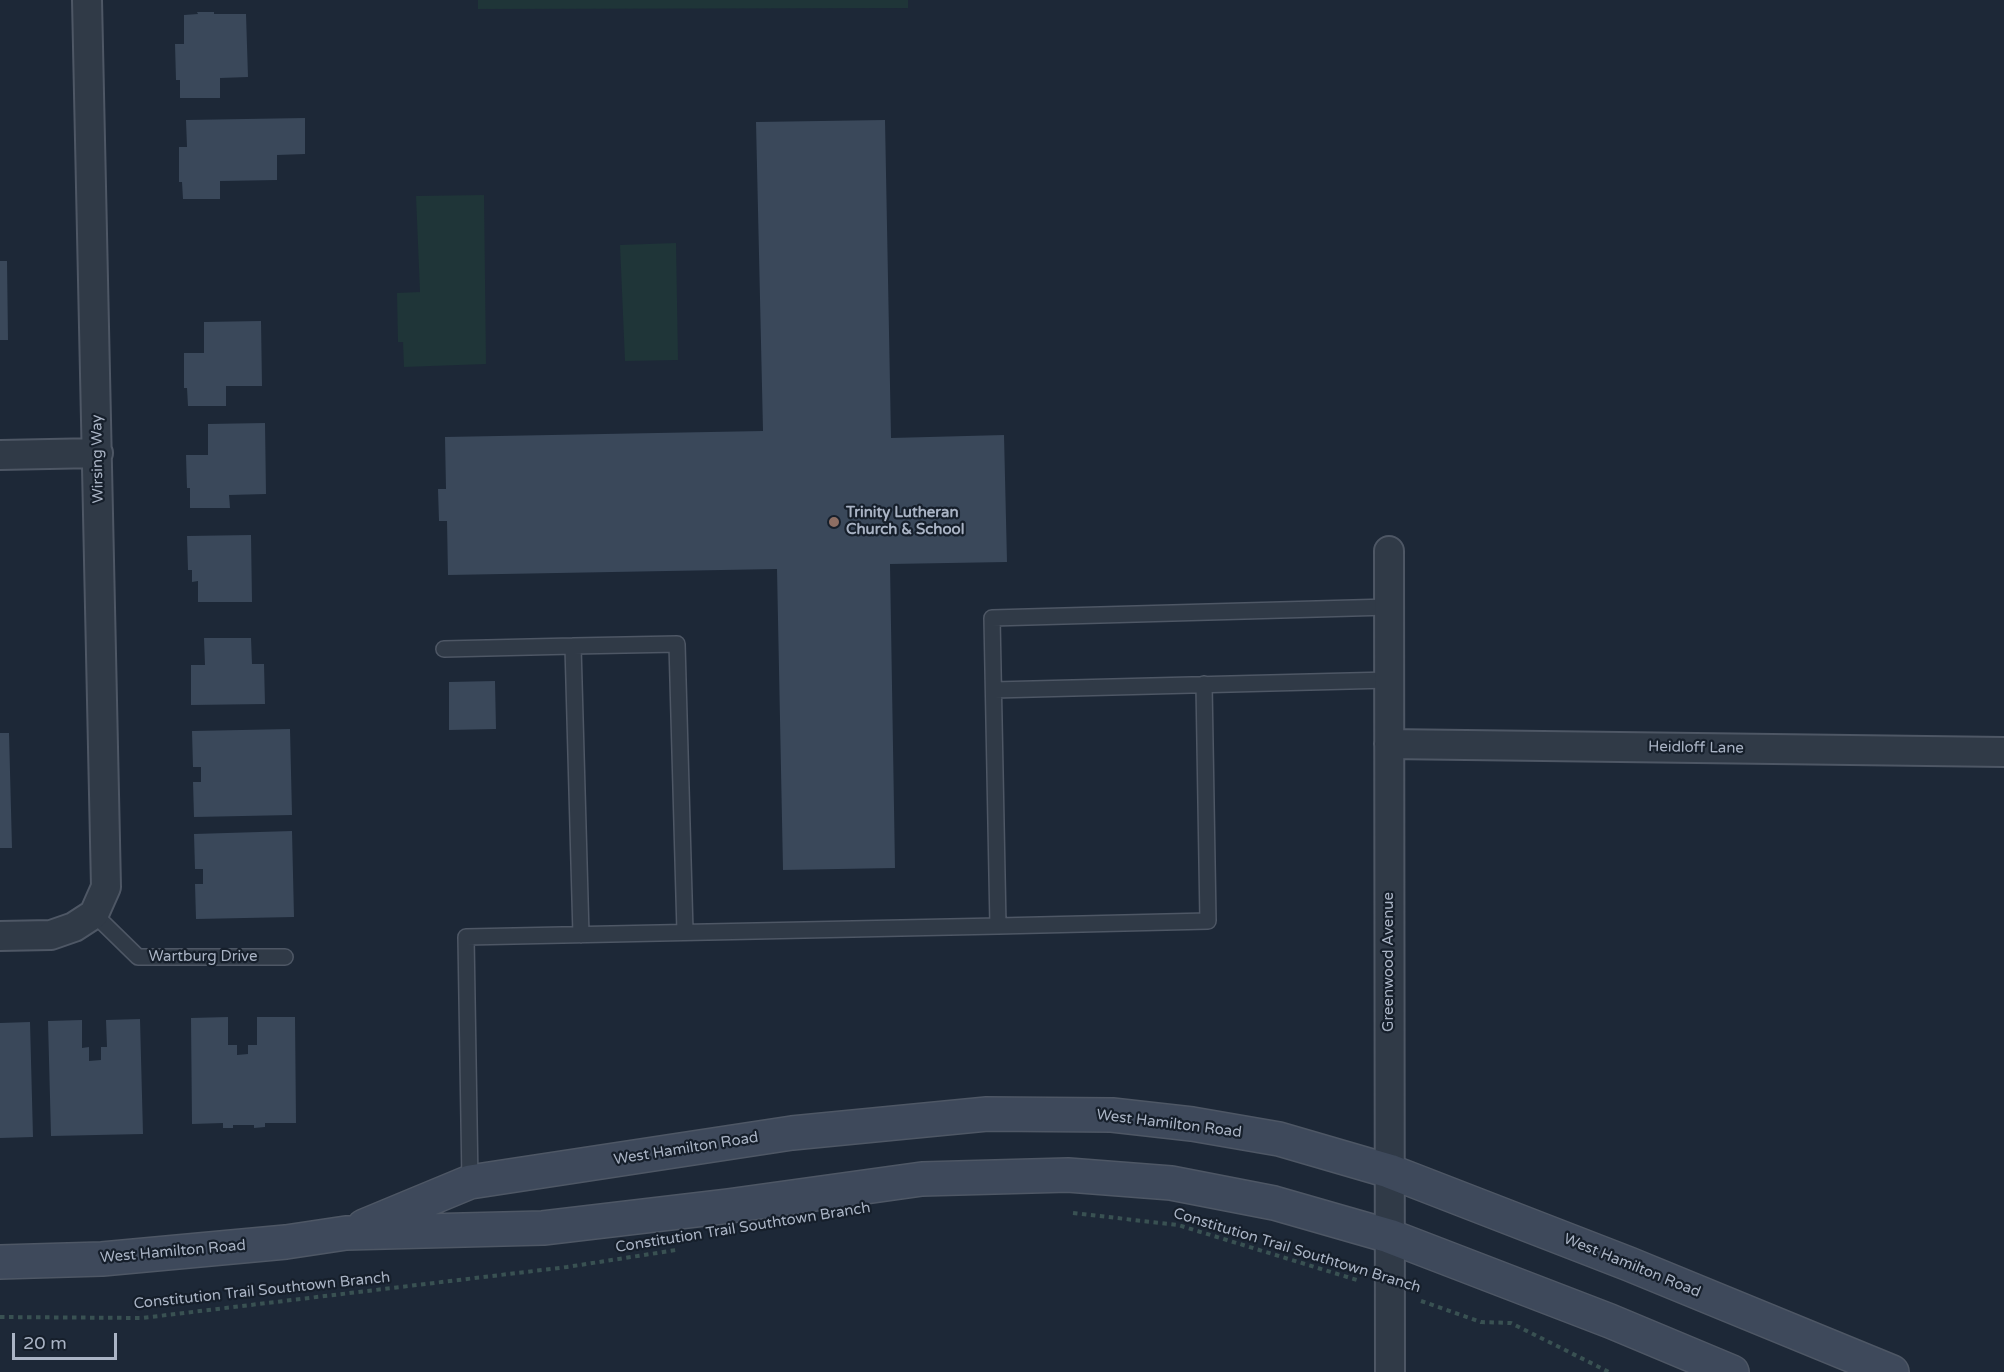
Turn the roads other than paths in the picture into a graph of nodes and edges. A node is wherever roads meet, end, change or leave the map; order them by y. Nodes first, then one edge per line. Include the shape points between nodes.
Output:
1 (87, 0) edge
2 (98, 453) junction
3 (0, 455) edge
4 (1389, 551) dead end
5 (1389, 607) junction
6 (573, 646) junction
7 (444, 649) dead end
8 (1389, 680) junction
9 (1204, 684) junction
10 (994, 690) junction
11 (1389, 744) junction
12 (2004, 752) edge
13 (94, 914) junction
14 (998, 926) junction
15 (685, 932) junction
16 (581, 934) junction
17 (0, 936) edge
18 (285, 957) dead end
19 (1389, 1171) junction
20 (470, 1182) junction
21 (346, 1233) junction
22 (1389, 1236) junction
23 (0, 1262) edge
24 (1390, 1372) edge
25 (1732, 1372) edge
26 (1892, 1372) edge

1 - 2 street, Wirsing Way
2 - 3 street
2 - 13 street, Wirsing Way via 106,887
4 - 5 street, Greenwood Avenue
5 - 8 street, Greenwood Avenue
5 - 10 lane via 992,618
6 - 7 lane
6 - 15 lane via 677,644
6 - 16 lane
8 - 9 lane
8 - 11 street, Greenwood Avenue
9 - 10 lane
9 - 14 lane via 1208,921
10 - 14 lane
11 - 12 street, Heidloff Lane
11 - 19 street, Greenwood Avenue
13 - 17 street via 74,927 51,934
13 - 18 lane, Wartburg Drive via 138,957
14 - 15 lane
15 - 16 lane
16 - 20 lane via 466,937
19 - 20 main road, West Hamilton Road via 1279,1139 1192,1124 1112,1115 987,1114 792,1133
19 - 22 street, Greenwood Avenue
19 - 26 main road, West Hamilton Road
20 - 21 main road, West Hamilton Road
21 - 22 main road, West Hamilton Road via 543,1228 922,1179 1068,1175 1171,1184 1274,1203
21 - 23 main road, West Hamilton Road via 102,1259
22 - 24 street, Greenwood Avenue
22 - 25 main road, West Hamilton Road

